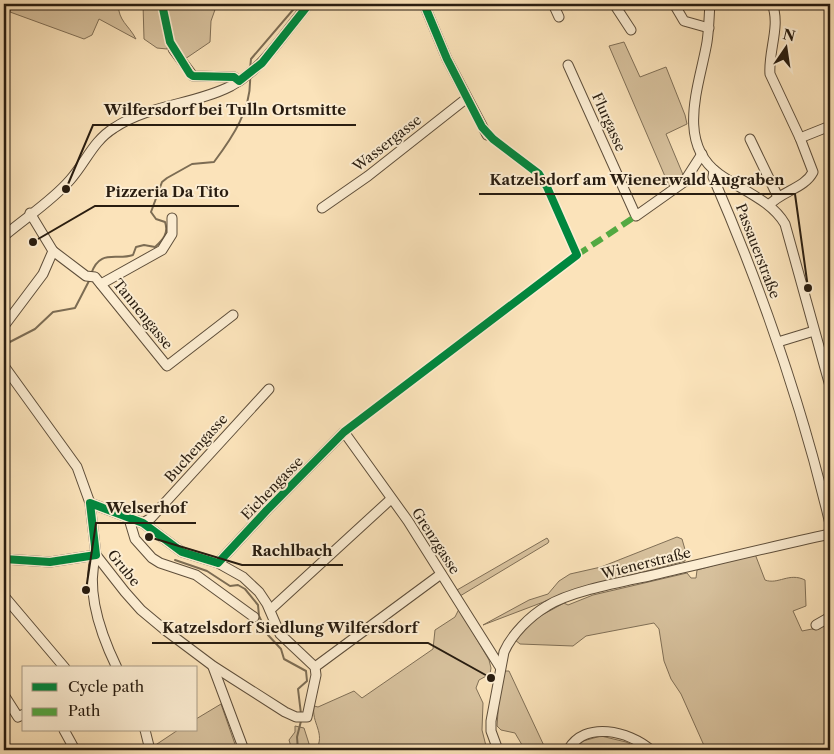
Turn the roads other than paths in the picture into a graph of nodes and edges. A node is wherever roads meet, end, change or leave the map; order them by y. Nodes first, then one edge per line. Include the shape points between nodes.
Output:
1 (6, 4) edge
2 (309, 4) edge
3 (424, 4) edge
4 (553, 4) edge
5 (614, 4) edge
6 (674, 4) edge
7 (710, 4) edge
8 (772, 4) edge
9 (4, 8) edge
10 (559, 17) dead end
11 (709, 28) junction
12 (631, 30) dead end
13 (173, 49) dead end
14 (568, 65) dead end
15 (243, 78) junction
16 (467, 98) junction
17 (830, 126) edge
18 (487, 134) dead end
19 (800, 138) junction
20 (750, 139) dead end
21 (702, 154) junction
22 (714, 170) junction
23 (778, 195) junction
24 (769, 205) junction
25 (322, 208) dead end
26 (30, 213) junction
27 (172, 218) dead end
28 (4, 236) edge
29 (53, 251) junction
30 (94, 279) junction
31 (233, 315) dead end
32 (4, 326) edge
33 (814, 331) junction
34 (778, 342) junction
35 (4, 366) edge
36 (830, 386) edge
37 (269, 389) dead end
38 (344, 432) joint
39 (391, 499) junction
40 (90, 503) junction
41 (130, 519) junction
42 (143, 523) junction
43 (830, 524) edge
44 (830, 534) edge
45 (96, 555) junction
46 (4, 559) edge
47 (218, 563) junction
48 (442, 574) junction
49 (4, 596) edge
50 (270, 610) junction
51 (254, 617) dead end
52 (830, 617) edge
53 (816, 625) dead end
54 (62, 666) edge
55 (116, 666) edge
56 (213, 666) junction
57 (315, 666) junction
58 (500, 667) junction
59 (4, 695) edge
60 (21, 715) edge
61 (65, 732) edge
62 (146, 732) edge
63 (75, 750) edge
64 (150, 750) edge
65 (244, 750) edge
66 (498, 750) edge
67 (568, 750) edge
68 (651, 750) edge

1 - 9 street
2 - 15 street via 259,66
3 - 16 street
4 - 10 street
5 - 12 street
6 - 11 street via 684,21
7 - 11 street
8 - 19 street via 774,22 770,74
11 - 21 street via 694,111 694,133
13 - 15 street via 193,76
14 - 21 street, Flurgasse via 636,216 684,182
15 - 26 street via 215,93 143,112 126,120 99,140 70,180
16 - 18 street
16 - 25 street, Wassergasse
17 - 19 street
19 - 23 street via 813,172 809,180
20 - 23 street
21 - 22 street
22 - 24 street
22 - 34 street, Passauerstraße via 713,177
23 - 24 street
24 - 33 street via 785,224
26 - 28 street
26 - 29 street
27 - 30 street via 172,234 162,250
29 - 30 street, Tannengasse
29 - 32 street via 43,274
30 - 31 street, Tannengasse via 167,366
33 - 34 street
33 - 36 street
34 - 43 street, Passauerstraße via 815,458
35 - 40 street, Grube via 76,467
37 - 42 street, Buchengasse
38 - 39 street, Grenzgasse
38 - 47 street, Eichengasse
39 - 48 street, Grenzgasse
39 - 50 street
40 - 41 street
40 - 45 street, Grube
41 - 42 street
41 - 51 street via 135,539 152,558 196,575
42 - 47 street via 182,552
44 - 58 street, Wienerstraße via 562,599 548,605 520,629 508,644
45 - 46 street via 50,562
45 - 55 street via 92,566 99,620
45 - 56 street, Grube via 141,610
47 - 50 street via 243,577 259,592
48 - 57 street
48 - 58 street, Grenzgasse
49 - 54 street
50 - 57 street via 280,634
52 - 53 street
56 - 57 street, Grube via 296,717 307,717
56 - 65 street
58 - 66 street, Wienerstraße via 491,721
59 - 60 street
61 - 63 street
62 - 64 street
67 - 68 street via 580,736 589,732 624,736

